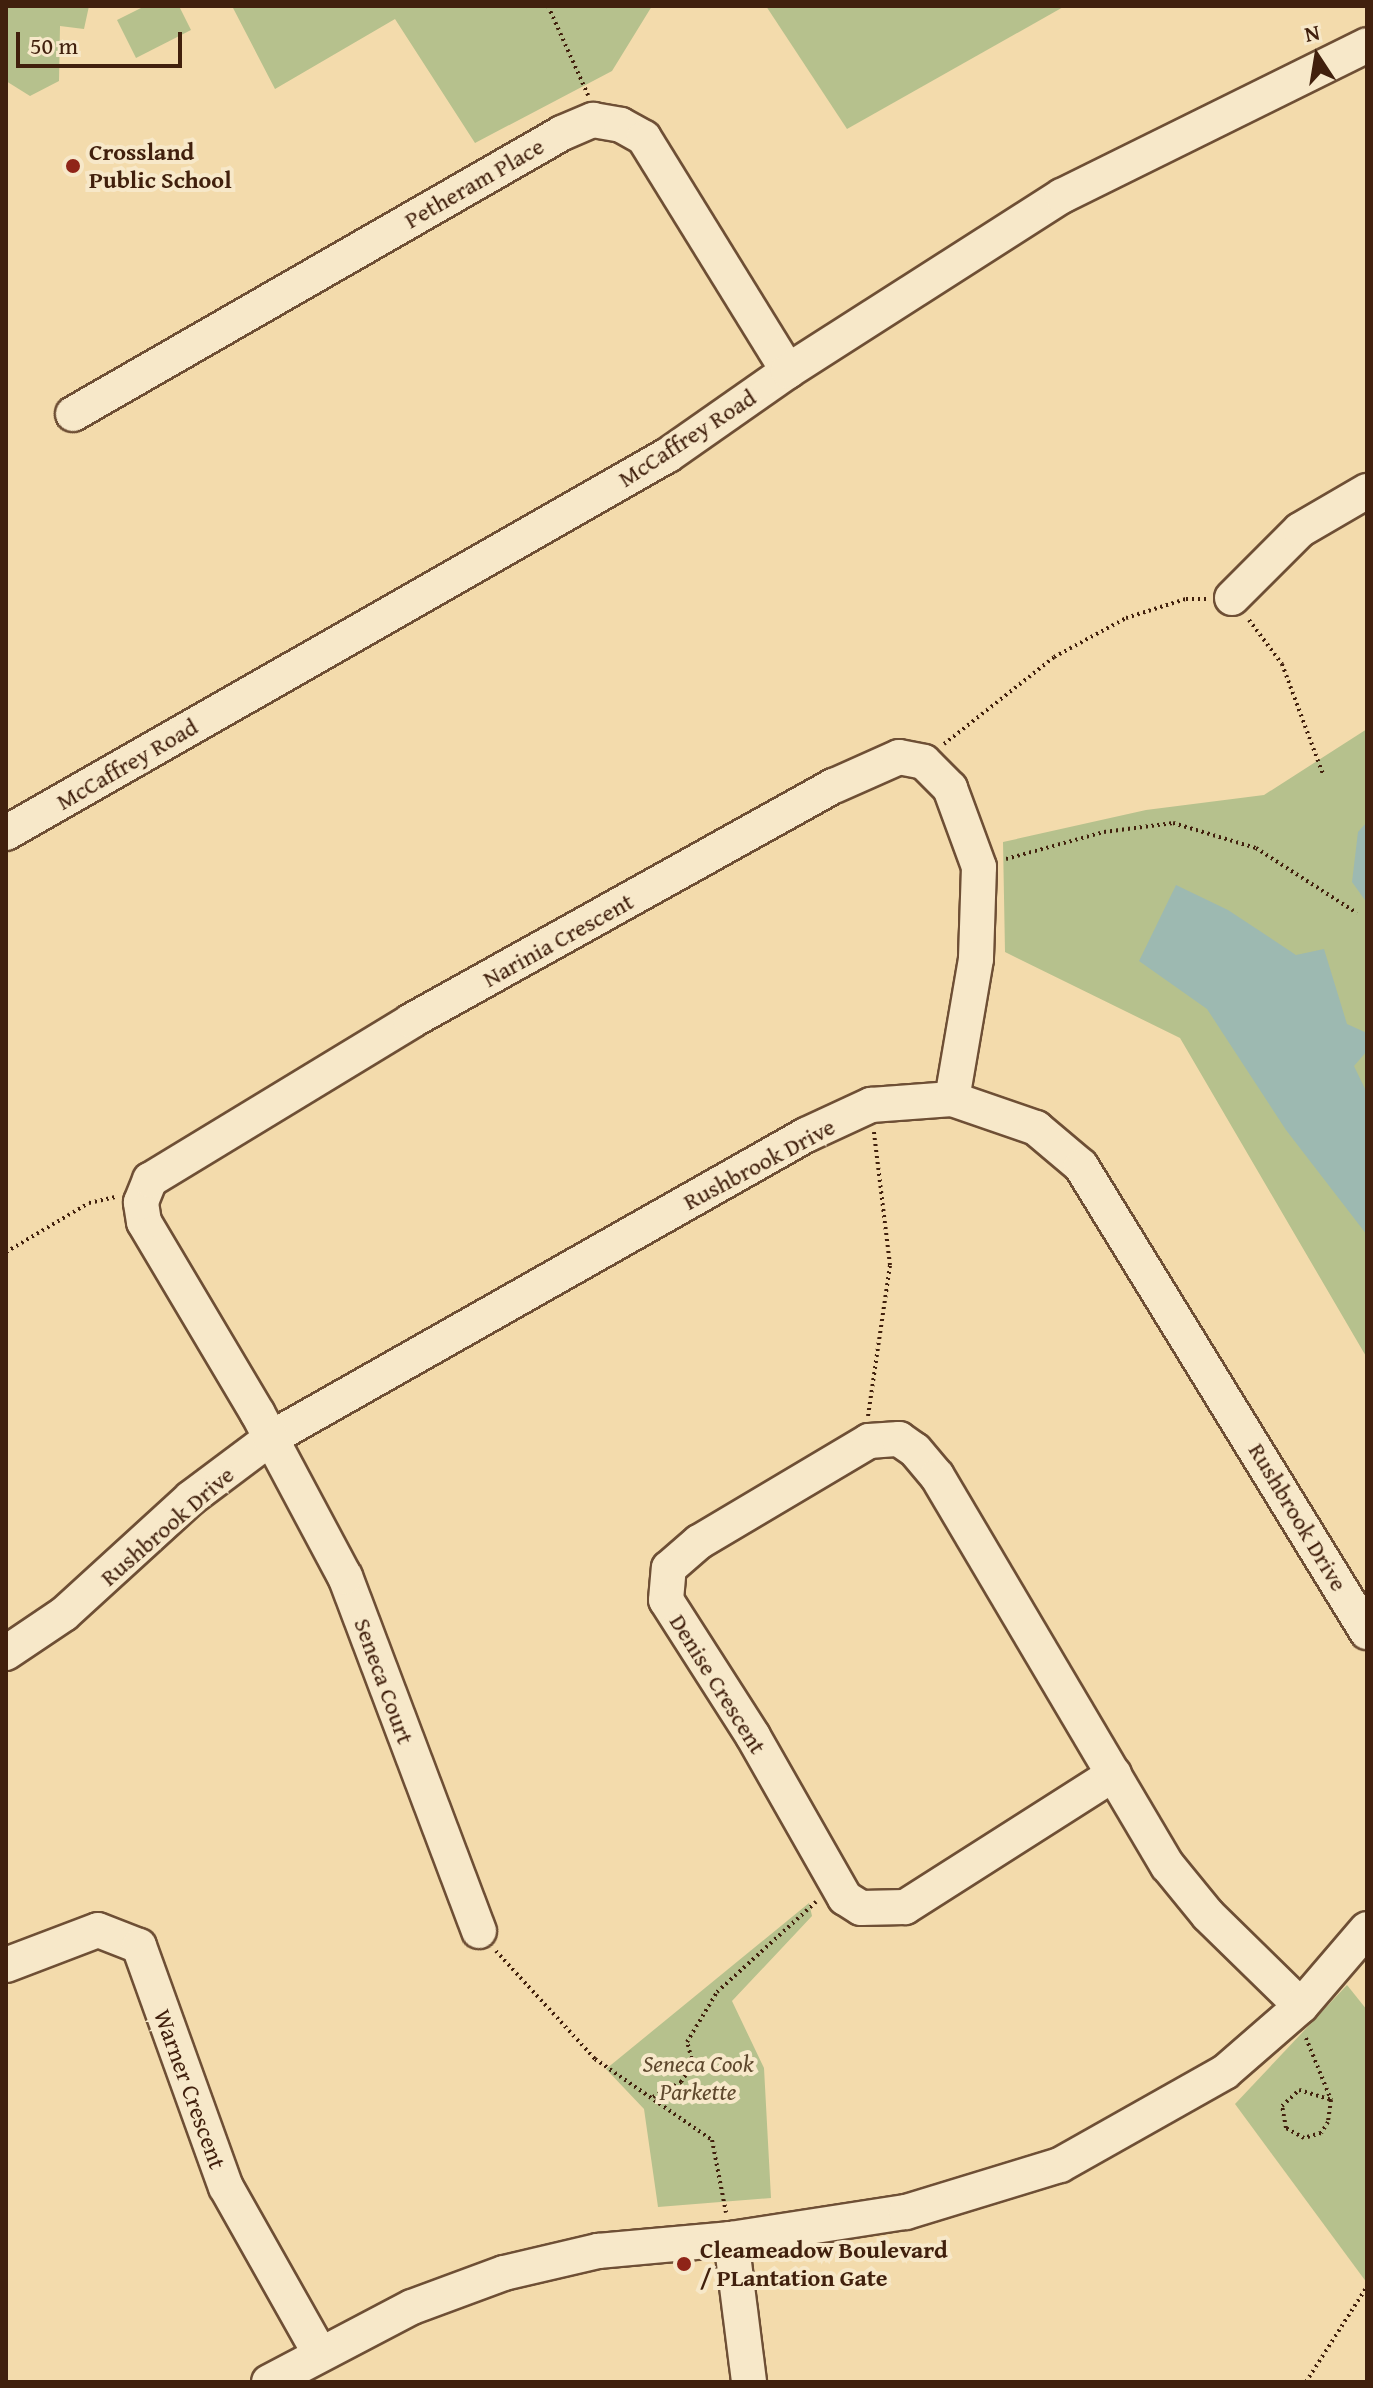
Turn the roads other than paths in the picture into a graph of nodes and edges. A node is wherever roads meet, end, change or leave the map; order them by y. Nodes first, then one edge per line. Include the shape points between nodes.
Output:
1 (1367, 45) edge
2 (788, 371) junction
3 (73, 414) dead end
4 (1367, 491) edge
5 (1232, 598) road end
6 (6, 833) edge
7 (952, 1099) junction
8 (271, 1438) junction
9 (1367, 1632) edge
10 (6, 1653) edge
11 (1114, 1774) junction
12 (1367, 1929) edge
13 (479, 1931) road end
14 (1356, 1964) edge
15 (6, 1965) edge
16 (1303, 2022) junction
17 (729, 2226) junction
18 (319, 2352) junction
19 (269, 2382) edge
20 (749, 2382) edge

1 - 2 street, McCaffrey Road via 1062,196
2 - 3 street, Petheram Place via 644,138 621,125 599,121 562,133
2 - 6 street, McCaffrey Road via 668,455
4 - 5 street via 1300,530
7 - 8 street, Rushbrook Drive via 871,1105 806,1135
7 - 8 street, Narinia Crescent via 976,959 979,867 950,788 924,762 899,757 834,786 398,1029 158,1172 141,1202 150,1234
7 - 9 street, Rushbrook Drive via 1036,1128 1081,1166
8 - 10 street, Rushbrook Drive via 191,1498 64,1614
8 - 13 street, Seneca Court via 345,1577
11 - 11 street, Denise Crescent via 937,1476 899,1439 869,1441 678,1557 666,1586 671,1609 753,1736 845,1898 861,1908 905,1907
11 - 16 street via 1168,1866
12 - 14 street
14 - 16 street
15 - 18 street, Warner Crescent via 98,1930 139,1946 226,2187
16 - 17 street via 1060,2165 906,2212
17 - 18 street via 504,2273 412,2307
17 - 20 street
18 - 19 street

